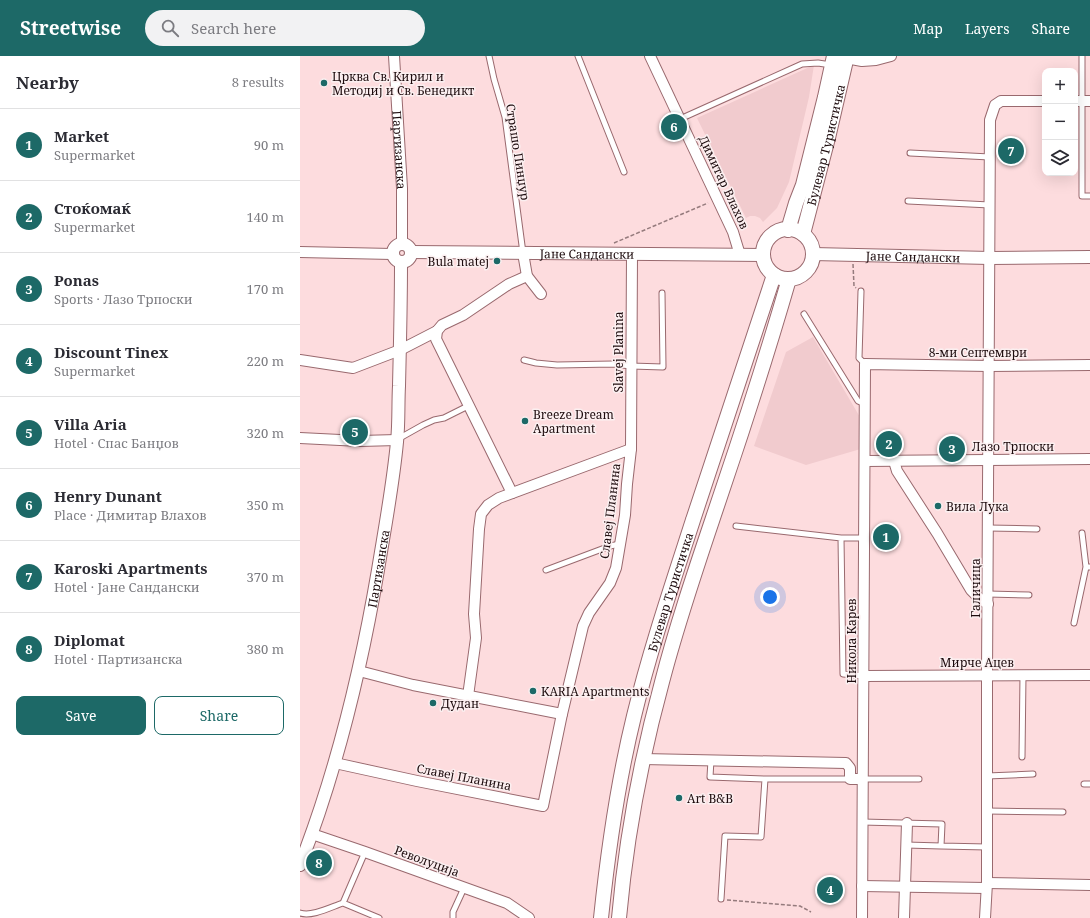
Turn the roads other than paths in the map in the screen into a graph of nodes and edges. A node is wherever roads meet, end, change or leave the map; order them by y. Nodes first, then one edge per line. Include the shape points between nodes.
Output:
1 (394, 56) edge
2 (489, 56) edge
3 (578, 56) edge
4 (650, 56) edge
5 (891, 56) edge
6 (1082, 56) edge
7 (840, 59) edge
8 (1042, 101) edge
9 (1082, 101) edge
10 (680, 118) junction
11 (910, 153) dead end
12 (990, 157) junction
13 (624, 172) dead end
14 (1090, 196) edge
15 (908, 201) dead end
16 (990, 205) junction
17 (788, 230) junction
18 (803, 234) junction
19 (402, 244) junction
20 (300, 252) edge
21 (411, 252) junction
22 (523, 252) junction
23 (392, 254) junction
24 (632, 254) junction
25 (813, 254) junction
26 (740, 255) junction
27 (764, 255) junction
28 (1090, 256) edge
29 (990, 258) junction
30 (401, 263) junction
31 (774, 275) junction
32 (528, 276) junction
33 (789, 279) junction
34 (861, 291) road end
35 (662, 293) dead end
36 (541, 294) dead end
37 (804, 314) dead end
38 (437, 331) junction
39 (400, 350) junction
40 (300, 360) edge
41 (524, 360) dead end
42 (865, 364) junction
43 (1090, 365) edge
44 (631, 366) junction
45 (989, 366) junction
46 (865, 404) junction
47 (468, 406) junction
48 (300, 438) edge
49 (397, 440) junction
50 (631, 449) junction
51 (988, 459) junction
52 (1090, 459) edge
53 (865, 461) junction
54 (894, 461) junction
55 (512, 493) junction
56 (736, 526) dead end
57 (988, 528) junction
58 (1037, 529) dead end
59 (1082, 533) dead end
60 (841, 538) junction
61 (864, 538) junction
62 (620, 544) junction
63 (1088, 567) edge
64 (546, 570) dead end
65 (1029, 595) dead end
66 (988, 599) junction
67 (1074, 623) dead end
68 (359, 671) junction
69 (987, 675) junction
70 (1023, 675) junction
71 (1090, 675) edge
72 (864, 676) junction
73 (468, 696) junction
74 (562, 714) junction
75 (1022, 757) dead end
76 (643, 759) junction
77 (711, 760) junction
78 (335, 763) junction
79 (1033, 774) dead end
80 (987, 776) junction
81 (765, 779) junction
82 (850, 779) junction
83 (862, 779) junction
84 (919, 779) dead end
85 (987, 811) junction
86 (1063, 812) dead end
87 (862, 822) junction
88 (907, 823) junction
89 (312, 834) junction
90 (906, 845) junction
91 (941, 846) junction
92 (986, 847) junction
93 (365, 852) junction
94 (300, 864) edge
95 (986, 885) junction
96 (1090, 885) edge
97 (862, 886) junction
98 (905, 886) junction
99 (464, 888) junction
100 (722, 899) road end
101 (343, 903) junction
102 (300, 913) edge
103 (379, 918) edge
104 (452, 918) edge
105 (529, 918) edge
106 (601, 918) edge
107 (618, 918) edge
108 (862, 918) edge
109 (904, 918) edge
110 (986, 918) edge

1 - 19 street, Партизанска via 402,188
2 - 22 lane, Страшо Пинџур via 505,117
3 - 13 lane
4 - 10 street, Димитар Влахов
5 - 7 street via 862,61
6 - 9 lane
7 - 10 lane via 802,64
7 - 17 main road, Булевар Туристичка via 825,96 804,185
7 - 18 main road, Булевар Туристичка via 828,138
8 - 12 street via 1001,101 995,105 990,120
9 - 14 lane via 1082,196
10 - 26 street, Димитар Влахов via 733,232
11 - 12 lane
12 - 16 street
15 - 16 lane
16 - 29 street
17 - 18 main road
17 - 27 main road via 773,234 763,251
18 - 25 main road via 811,243
19 - 21 street via 409,247
19 - 23 street via 396,246
20 - 23 street
21 - 22 street, Јане Сандански
21 - 30 street via 408,260
22 - 24 street, Јане Сандански
22 - 32 street
23 - 30 street via 396,261
24 - 26 street, Јане Сандански
24 - 44 street, Slavej Planina
25 - 29 street, Јане Сандански
25 - 33 main road via 810,267 804,274
26 - 27 street, Јане Сандански
27 - 31 main road via 768,269
28 - 29 street, Јане Сандански
29 - 45 street, Галичица
30 - 39 street, Партизанска
31 - 33 main road
31 - 106 main road, Булевар Туристичка via 645,672 624,757
32 - 36 street
32 - 38 street via 508,284
33 - 76 main road, Булевар Туристичка via 774,333 678,625
34 - 42 lane via 859,358
35 - 44 lane via 663,368
37 - 46 lane via 858,401
38 - 39 street
38 - 47 street via 436,339
39 - 40 street via 353,368
39 - 49 street, Партизанска
41 - 44 lane via 557,365
42 - 45 street, 8-ми Септември
42 - 46 street, Никола Карев
43 - 45 street, 8-ми Септември
44 - 50 street, Slavej Planina
45 - 51 street, Галичица
46 - 53 street, Никола Карев
47 - 49 lane via 423,425
47 - 55 street
48 - 49 street
49 - 68 street, Партизанска via 384,535
50 - 55 street, Славеј Планина
50 - 62 street, Славеј Планина
51 - 52 street, Лазо Трпоски
51 - 54 street, Лазо Трпоски
51 - 57 street, Галичица
53 - 54 street, Лазо Трпоски
53 - 61 street, Никола Карев
54 - 66 street via 897,471 971,590 979,598
55 - 73 street, Славеј Планина via 493,501 482,514 474,614 476,638
56 - 60 lane
57 - 58 lane
57 - 66 street, Галичица
59 - 63 lane
60 - 61 lane
60 - 72 lane via 843,674
61 - 72 street, Никола Карев
62 - 64 lane
62 - 74 street, Славеј Планина via 616,568 610,583 583,626
63 - 67 lane
65 - 66 lane
66 - 69 street, Галичица
68 - 73 street
68 - 78 street, Партизанска
69 - 70 street, Мирче Ацев
69 - 72 street, Мирче Ацев
69 - 80 street, Галичица
70 - 71 street, Мирче Ацев
70 - 75 lane
72 - 83 street, Никола Карев
73 - 74 street
74 - 78 street, Славеј Планина via 543,806
76 - 77 street
76 - 107 main road, Булевар Туристичка
77 - 81 lane via 710,777
77 - 82 street via 846,763 850,768
78 - 89 street, Партизанска
79 - 80 lane
80 - 85 street, Галичица
81 - 82 lane
81 - 100 lane via 761,838 725,836
82 - 83 street
83 - 84 lane
83 - 87 street, Никола Карев
85 - 86 lane
85 - 92 street, Галичица
87 - 88 lane
87 - 97 street, Никола Карев
88 - 90 street
88 - 91 lane via 942,824
89 - 93 street, Револуција
89 - 94 street, Партизанска
90 - 91 lane
90 - 98 street
91 - 92 lane
92 - 95 street, Галичица
93 - 99 street, Револуција
93 - 101 lane
95 - 96 street
95 - 98 street
95 - 110 street, Галичица
97 - 98 street
97 - 108 street, Никола Карев
98 - 109 street
99 - 104 lane
99 - 105 street, Револуција via 507,903
101 - 102 lane via 313,913
101 - 103 lane

